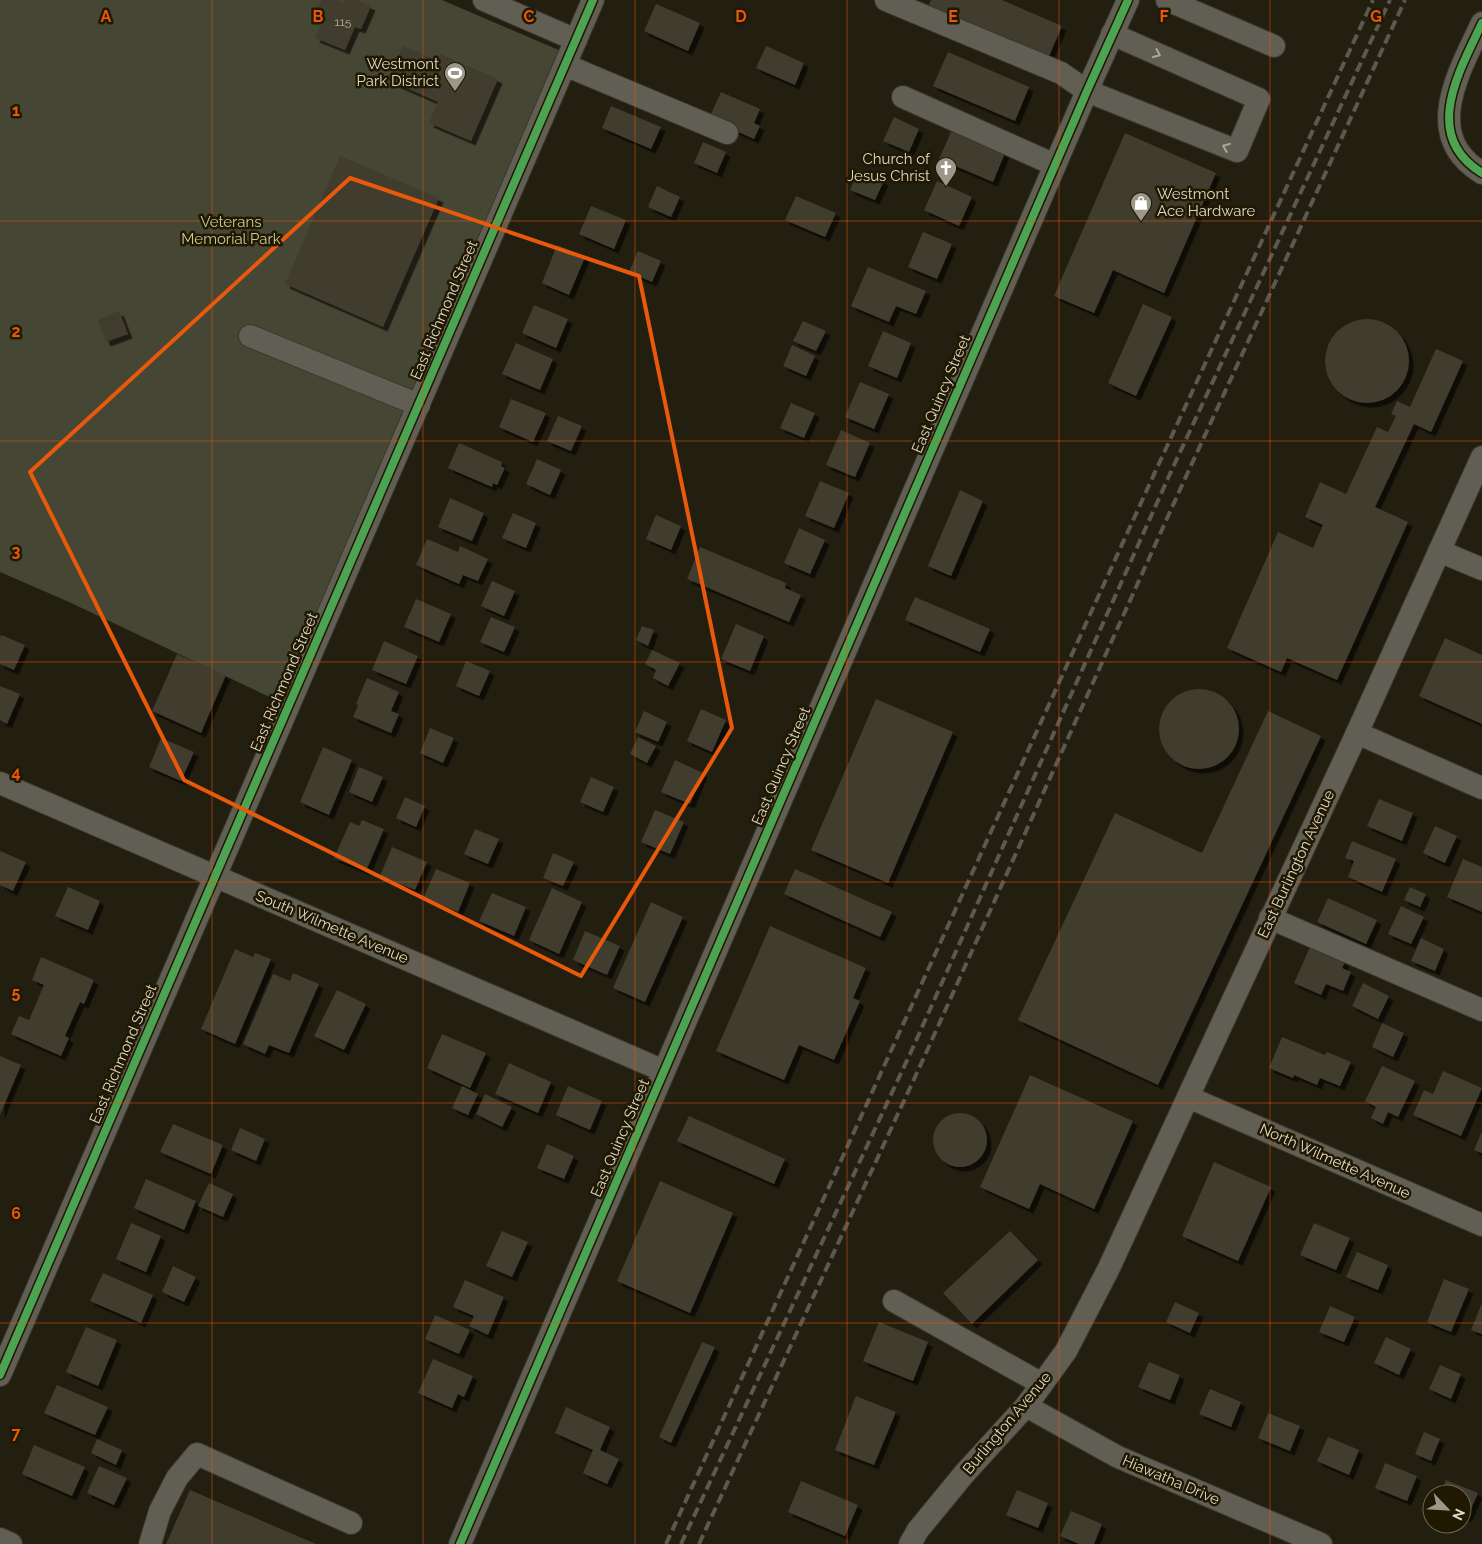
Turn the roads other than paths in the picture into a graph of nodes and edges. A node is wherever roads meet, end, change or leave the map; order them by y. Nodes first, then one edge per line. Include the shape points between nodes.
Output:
1 (484, 0) edge
2 (593, 0) edge
3 (886, 0) edge
4 (1128, 0) edge
5 (1167, 0) edge
6 (1482, 23) edge
7 (1112, 34) junction
8 (576, 40) junction
9 (1274, 46) dead end
10 (565, 66) junction
11 (1087, 91) junction
12 (903, 97) dead end
13 (727, 133) dead end
14 (1055, 165) junction
15 (1482, 173) edge
16 (250, 336) dead end
17 (418, 404) junction
18 (1482, 457) edge
19 (1438, 551) junction
20 (1482, 570) edge
21 (1357, 733) junction
22 (0, 783) edge
23 (1482, 788) edge
24 (215, 876) junction
25 (1270, 918) junction
26 (1482, 1010) edge
27 (664, 1071) junction
28 (1188, 1097) junction
29 (1482, 1226) edge
30 (1108, 1270) joint
31 (894, 1301) dead end
32 (0, 1375) edge
33 (1042, 1384) junction
34 (1026, 1406) junction
35 (351, 1523) dead end
36 (0, 1540) edge
37 (11, 1544) edge
38 (150, 1544) edge
39 (460, 1544) edge
40 (910, 1544) edge
41 (1321, 1544) edge

1 - 8 street
2 - 8 street, East Richmond Street
3 - 11 street via 1061,74
4 - 7 street, East Quincy Street
5 - 9 street
6 - 15 street via 1449,107 1451,137 1456,149 1462,158
7 - 11 street, East Quincy Street
7 -> 11 street via 1259,99 1236,151
8 - 10 street, East Richmond Street
10 - 13 street
10 - 17 street, East Richmond Street
11 - 14 street, East Quincy Street
12 - 14 street
14 - 27 street, East Quincy Street
16 - 17 street
17 - 24 street, East Richmond Street
18 - 19 street, East Burlington Avenue
19 - 20 street
19 - 21 street, East Burlington Avenue
21 - 23 street
21 - 25 street, East Burlington Avenue
22 - 24 street, South Wilmette Avenue
24 - 27 street, South Wilmette Avenue
24 - 32 street, East Richmond Street
25 - 26 street
25 - 28 street, East Burlington Avenue
27 - 39 street, East Quincy Street
28 - 29 street, North Wilmette Avenue
28 - 30 street, East Burlington Avenue
30 - 33 street, Burlington Avenue via 1066,1351
31 - 33 street
33 - 34 street, Burlington Avenue
34 - 40 street, Burlington Avenue via 964,1474
34 - 41 street, Hiawatha Drive via 1118,1456
35 - 38 street via 197,1454 176,1478 160,1511
36 - 37 street

